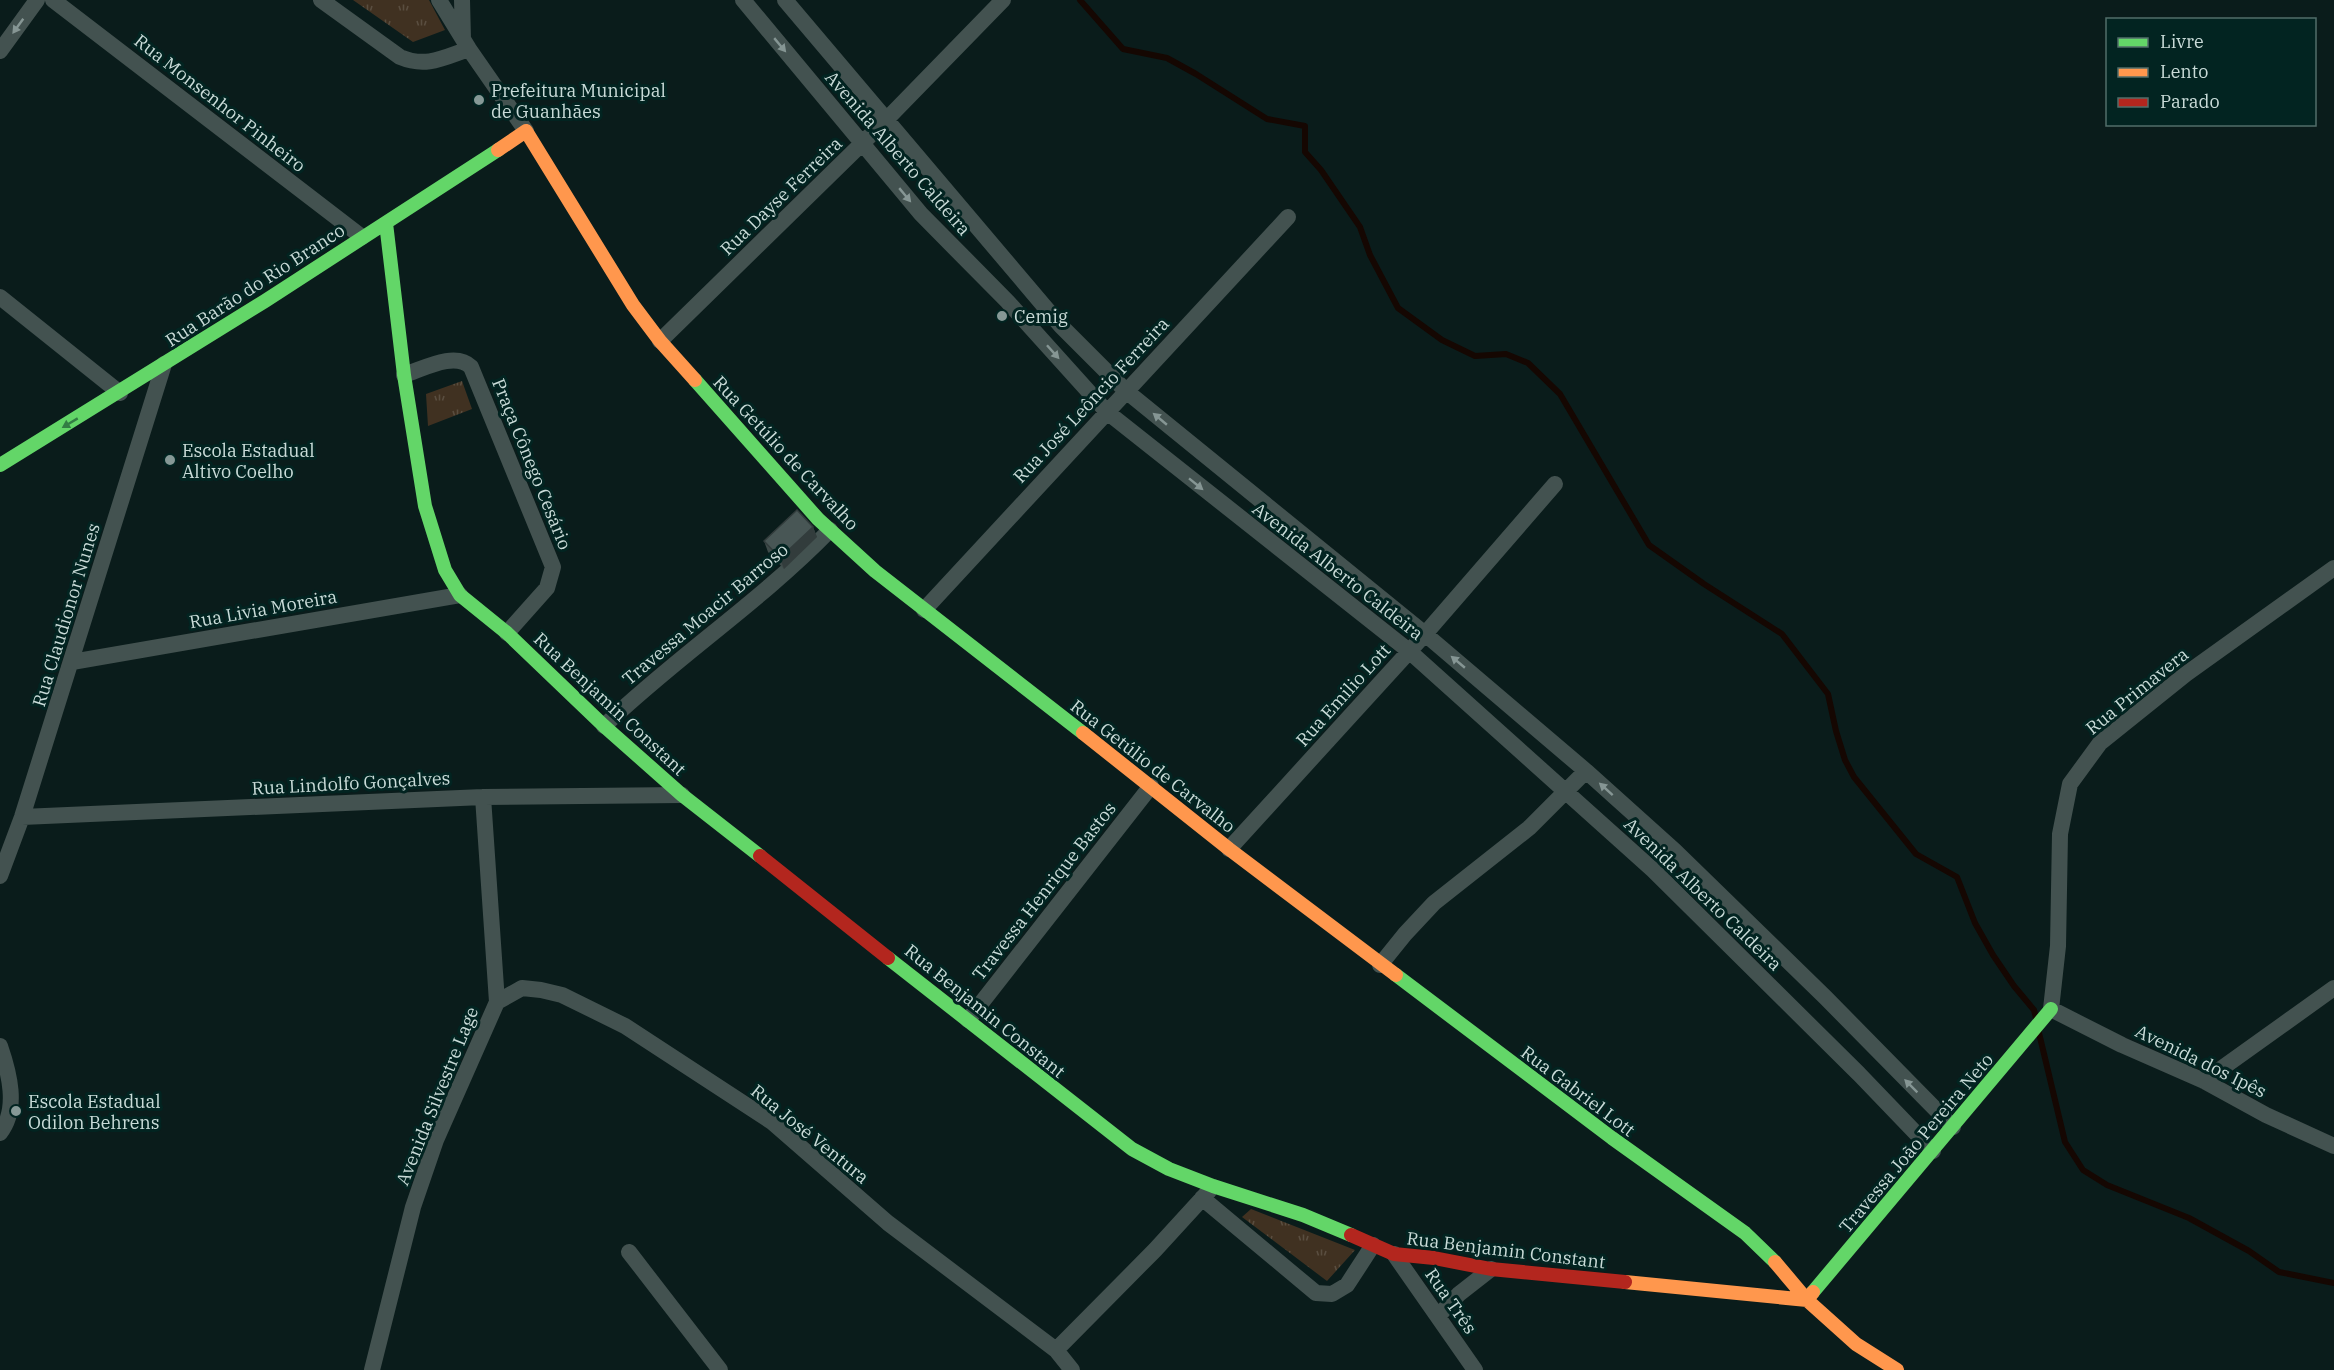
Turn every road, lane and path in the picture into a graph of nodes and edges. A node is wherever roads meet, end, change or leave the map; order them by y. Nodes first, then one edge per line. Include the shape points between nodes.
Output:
1 (37, 0) edge
2 (53, 0) edge
3 (321, 0) edge
4 (439, 0) edge
5 (462, 0) edge
6 (743, 0) edge
7 (785, 0) edge
8 (1003, 0) edge
9 (466, 44) junction
10 (0, 51) edge
11 (886, 120) junction
12 (526, 131) junction
13 (862, 144) junction
14 (1287, 217) dead end
15 (386, 223) junction
16 (362, 237) junction
17 (0, 297) edge
18 (660, 341) junction
19 (164, 364) junction
20 (404, 375) junction
21 (1126, 391) junction
22 (120, 393) junction
23 (1107, 411) junction
24 (0, 465) edge
25 (1555, 484) dead end
26 (830, 530) junction
27 (2334, 568) edge
28 (460, 596) junction
29 (924, 610) junction
30 (507, 633) junction
31 (1425, 634) junction
32 (1409, 651) junction
33 (72, 662) junction
34 (603, 726) junction
35 (1586, 771) junction
36 (1151, 786) junction
37 (1566, 793) junction
38 (682, 795) junction
39 (483, 797) junction
40 (22, 817) junction
41 (1229, 849) junction
42 (0, 876) edge
43 (1380, 965) junction
44 (2334, 988) edge
45 (497, 1002) junction
46 (2049, 1011) junction
47 (968, 1020) junction
48 (0, 1046) edge
49 (2204, 1081) junction
50 (1953, 1127) junction
51 (0, 1133) edge
52 (2334, 1146) edge
53 (1933, 1151) junction
54 (1208, 1192) junction
55 (1373, 1245) junction
56 (629, 1252) dead end
57 (1394, 1254) junction
58 (1491, 1269) junction
59 (1807, 1300) junction
60 (1438, 1316) junction
61 (1056, 1350) junction
62 (372, 1370) edge
63 (720, 1370) edge
64 (1072, 1370) edge
65 (1475, 1370) edge
66 (1897, 1370) edge

1 -> 10 street
2 - 16 street, Rua Monsenhor Pinheiro
3 - 9 street via 399,57 414,63 430,62
4 - 9 street
5 - 9 street
6 -> 13 street, Avenida Alberto Caldeira
7 - 11 street, Avenida Alberto Caldeira
8 - 11 street, Rua Dayse Ferreira
9 - 12 street
11 - 13 street, Rua Dayse Ferreira
11 - 21 street, Avenida Alberto Caldeira via 1061,326
12 - 15 street, Rua Barão do Rio Branco
12 - 18 street, Rua Getúlio de Carvalho via 633,305
13 - 18 street, Rua Dayse Ferreira
13 -> 23 street, Avenida Alberto Caldeira via 921,214
14 - 21 street, Rua José Leôncio Ferreira
15 - 16 street, Rua Barão do Rio Branco
15 - 20 street, Rua Benjamin Constant
16 - 19 street, Rua Barão do Rio Branco
17 - 22 street
18 - 26 street, Rua Getúlio de Carvalho
19 - 22 street, Rua Barão do Rio Branco
19 - 33 street, Rua Claudionor Nunes
20 - 28 street, Rua Benjamin Constant via 425,506 445,570
20 - 30 street, Praça Cônego Cesário via 454,359 471,367 553,567 547,588
21 - 23 street, Rua José Leôncio Ferreira
31 -> 21 street, Avenida Alberto Caldeira
22 -> 24 street, Rua Barão do Rio Branco
23 - 29 street, Rua José Leôncio Ferreira
23 -> 32 street, Avenida Alberto Caldeira
25 - 31 street, Rua Emilio Lott
26 - 29 street, Rua Getúlio de Carvalho
26 - 34 street, Travessa Moacir Barroso via 782,577
27 - 46 street, Rua Primavera via 2186,674 2100,743 2070,784 2060,834 2058,946
28 - 30 street, Rua Benjamin Constant
28 - 33 street, Rua Livia Moreira
29 - 36 street, Rua Getúlio de Carvalho
30 - 34 street, Rua Benjamin Constant
31 - 32 street, Rua Emilio Lott
35 -> 31 street, Avenida Alberto Caldeira
32 - 37 street, Avenida Alberto Caldeira
32 - 41 street, Rua Emilio Lott
33 - 40 street, Rua Claudionor Nunes
34 - 38 street, Rua Benjamin Constant
35 - 37 street
50 -> 35 street, Avenida Alberto Caldeira via 1675,851
36 - 41 street, Rua Getúlio de Carvalho
36 - 47 street, Travessa Henrique Bastos
37 - 43 street via 1529,828 1434,903
37 - 53 street, Avenida Alberto Caldeira via 1653,870
38 - 39 street, Rua Lindolfo Gonçalves
38 - 47 street, Rua Benjamin Constant
39 - 40 street, Rua Lindolfo Gonçalves
39 - 45 street, Avenida Silvestre Lage
40 - 42 street, Rua Claudionor Nunes
41 - 43 street, Rua Gabriel Lott
43 - 59 street, Rua Gabriel Lott via 1746,1233
44 - 49 street
45 - 61 street, Rua José Ventura via 522,988 541,990 562,995 625,1026 772,1122 888,1223
45 - 62 street, Avenida Silvestre Lage via 436,1140
46 - 49 street, Avenida dos Ipês
46 - 50 street, Travessa João Pereira Neto
47 - 54 street, Rua Benjamin Constant via 1132,1149
48 - 51 street via 8,1069 11,1106
49 - 52 street, Avenida dos Ipês
50 - 53 street, Travessa João Pereira Neto
53 - 59 street, Travessa João Pereira Neto
54 - 55 street, Rua Benjamin Constant via 1303,1215
54 - 55 street via 1316,1293 1332,1294 1347,1285
54 - 61 street
55 - 57 street, Rua Benjamin Constant
56 - 63 street
57 - 58 street, Rua Benjamin Constant
57 - 60 street, Rua Três
58 - 59 street, Rua Benjamin Constant
58 - 60 street
59 - 66 street, Rua Gabriel Lott via 1856,1344
60 - 65 street, Rua Três
61 - 64 street, Rua José Ventura

